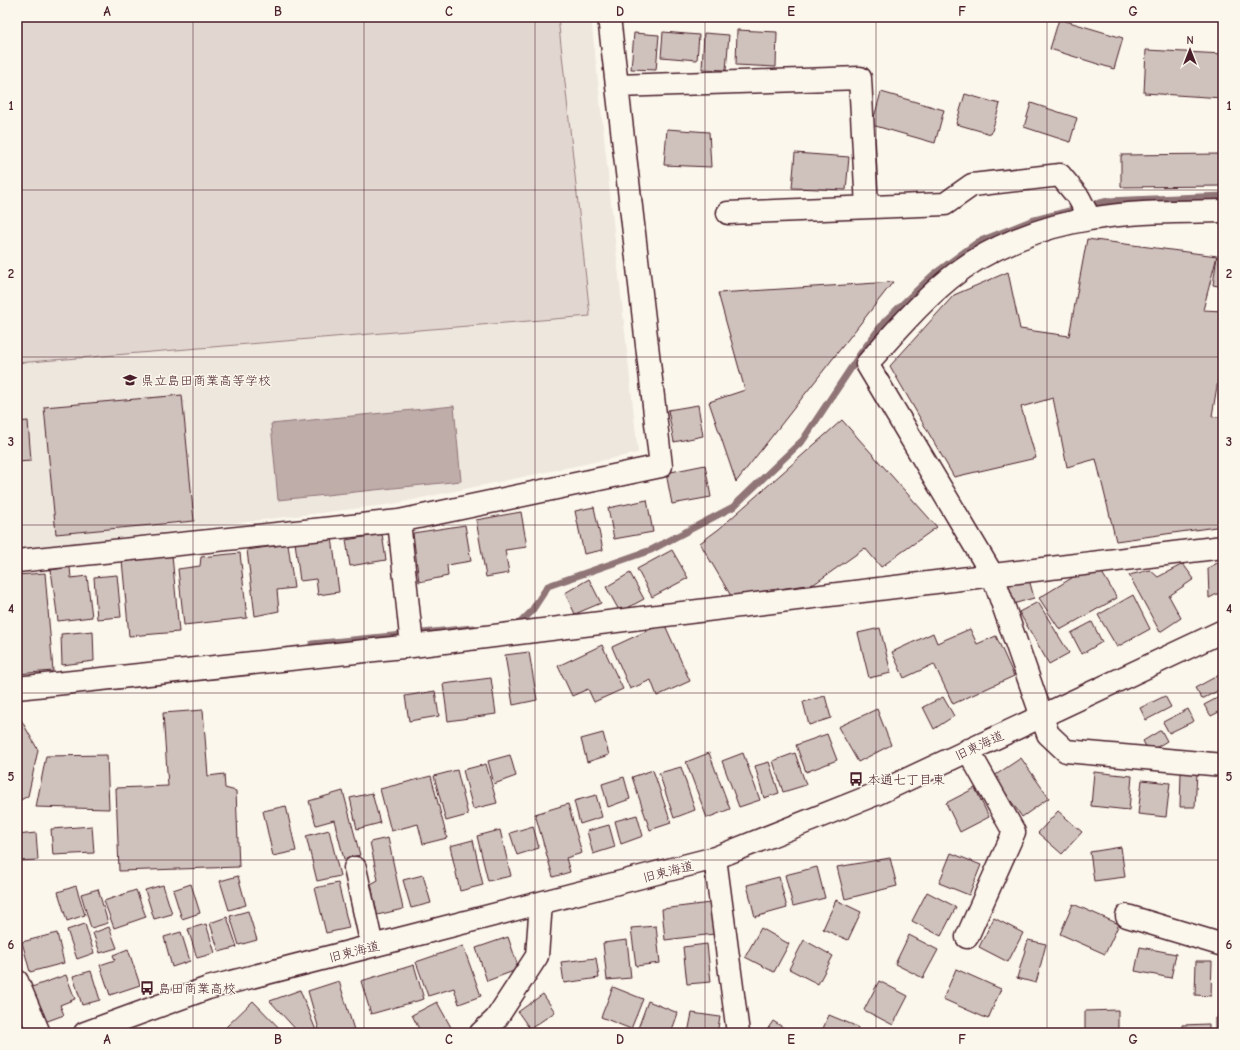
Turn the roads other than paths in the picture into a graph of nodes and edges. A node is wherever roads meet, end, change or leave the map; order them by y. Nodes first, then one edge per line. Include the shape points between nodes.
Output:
1 (609, 17) edge
2 (617, 86) junction
3 (868, 207) junction
4 (1223, 211) edge
5 (728, 213) dead end
6 (1090, 219) junction
7 (399, 521) junction
8 (1223, 547) edge
9 (17, 561) edge
10 (993, 576) junction
11 (1223, 631) edge
12 (412, 646) junction
13 (17, 688) edge
14 (1042, 716) junction
15 (968, 750) junction
16 (1223, 765) edge
17 (715, 858) junction
18 (355, 868) dead end
19 (541, 903) junction
20 (1127, 916) dead end
21 (967, 937) dead end
22 (1223, 945) edge
23 (372, 946) junction
24 (17, 981) edge
25 (39, 1033) edge
26 (85, 1033) edge
27 (481, 1033) edge
28 (738, 1033) edge

1 - 2 street
2 - 3 street via 860,78
2 - 7 street via 660,466
3 - 5 street
3 - 6 street via 945,204 972,185 1060,175 1079,198
4 - 6 street via 1153,213
6 - 10 street via 1047,229 990,251 950,278 906,320 868,364
7 - 9 street
7 - 12 street
8 - 10 street
10 - 12 street
10 - 14 street
11 - 14 street, 旧東海道
12 - 13 street
14 - 15 street, 旧東海道
14 - 16 street via 1048,734 1066,751
15 - 17 street, 旧東海道 via 876,794
15 - 21 street via 1014,832
17 - 19 street, 旧東海道
17 - 28 street
18 - 23 street
19 - 23 street, 旧東海道
19 - 27 street via 538,956 496,1020
20 - 22 street
23 - 26 street, 旧東海道 via 208,988
24 - 25 street

